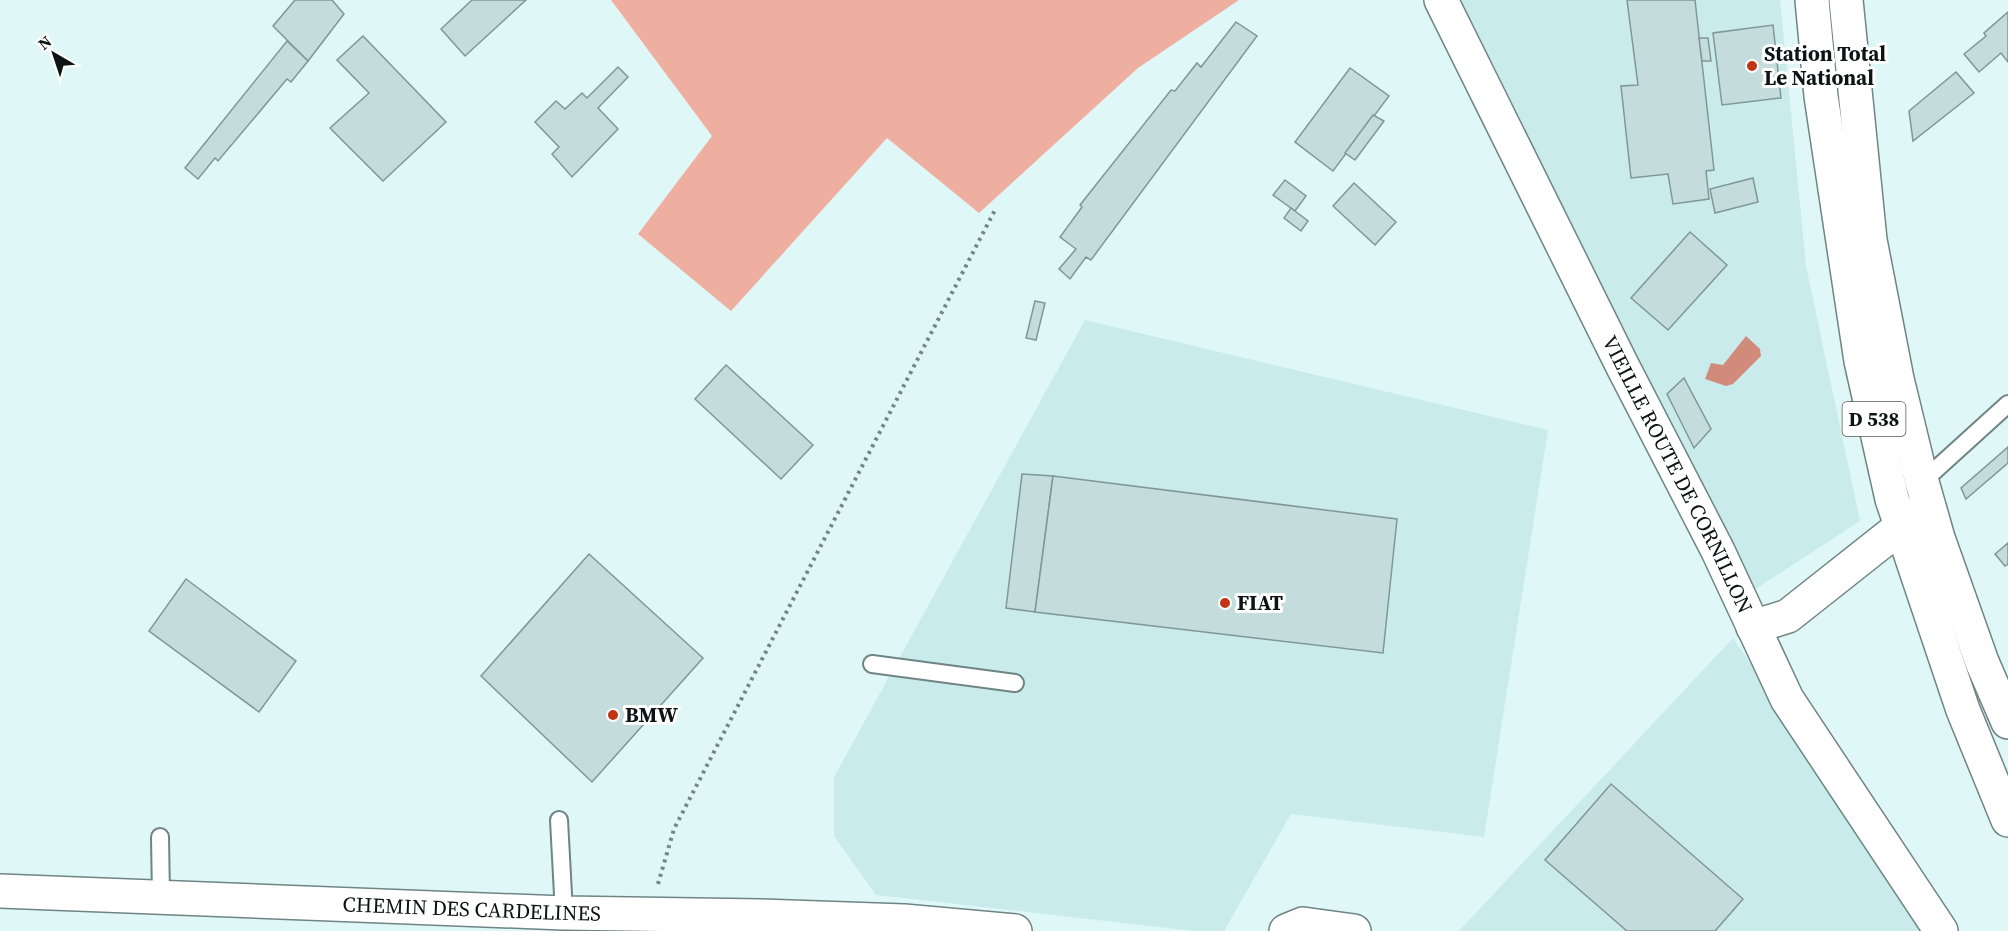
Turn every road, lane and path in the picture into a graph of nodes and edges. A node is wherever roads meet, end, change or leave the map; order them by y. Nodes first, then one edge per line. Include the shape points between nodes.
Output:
1 (1441, 0) edge
2 (1812, 0) edge
3 (1846, 0) edge
4 (996, 208) dead end
5 (2008, 404) edge
6 (1925, 494) junction
7 (1901, 525) junction
8 (1753, 627) junction
9 (872, 664) dead end
10 (1015, 683) dead end
11 (2008, 722) edge
12 (559, 820) dead end
13 (2008, 820) edge
14 (160, 837) dead end
15 (0, 891) edge
16 (161, 897) junction
17 (564, 913) junction
18 (649, 914) junction
19 (1015, 931) edge
20 (1286, 931) edge
21 (1354, 931) edge
22 (1941, 931) edge

1 - 8 street, VIEILLE ROUTE DE CORNILLON
2 - 7 street, D 538 via 1821,96 1861,361
3 - 6 street, D 538 via 1870,240 1897,379
4 - 18 path via 674,829
5 - 6 lane
6 - 7 street
6 - 11 street, D 538 via 1982,662
7 - 8 street via 1788,616
7 - 13 street, D 538 via 1963,710
8 - 22 street, VIEILLE ROUTE DE CORNILLON via 1787,699
9 - 10 lane
12 - 17 lane
14 - 16 lane
15 - 16 street, CHEMIN DES CARDELINES
16 - 17 street, CHEMIN DES CARDELINES
17 - 18 street, CHEMIN DES CARDELINES
18 - 19 street, CHEMIN DES CARDELINES via 904,921
20 - 21 street via 1304,924

